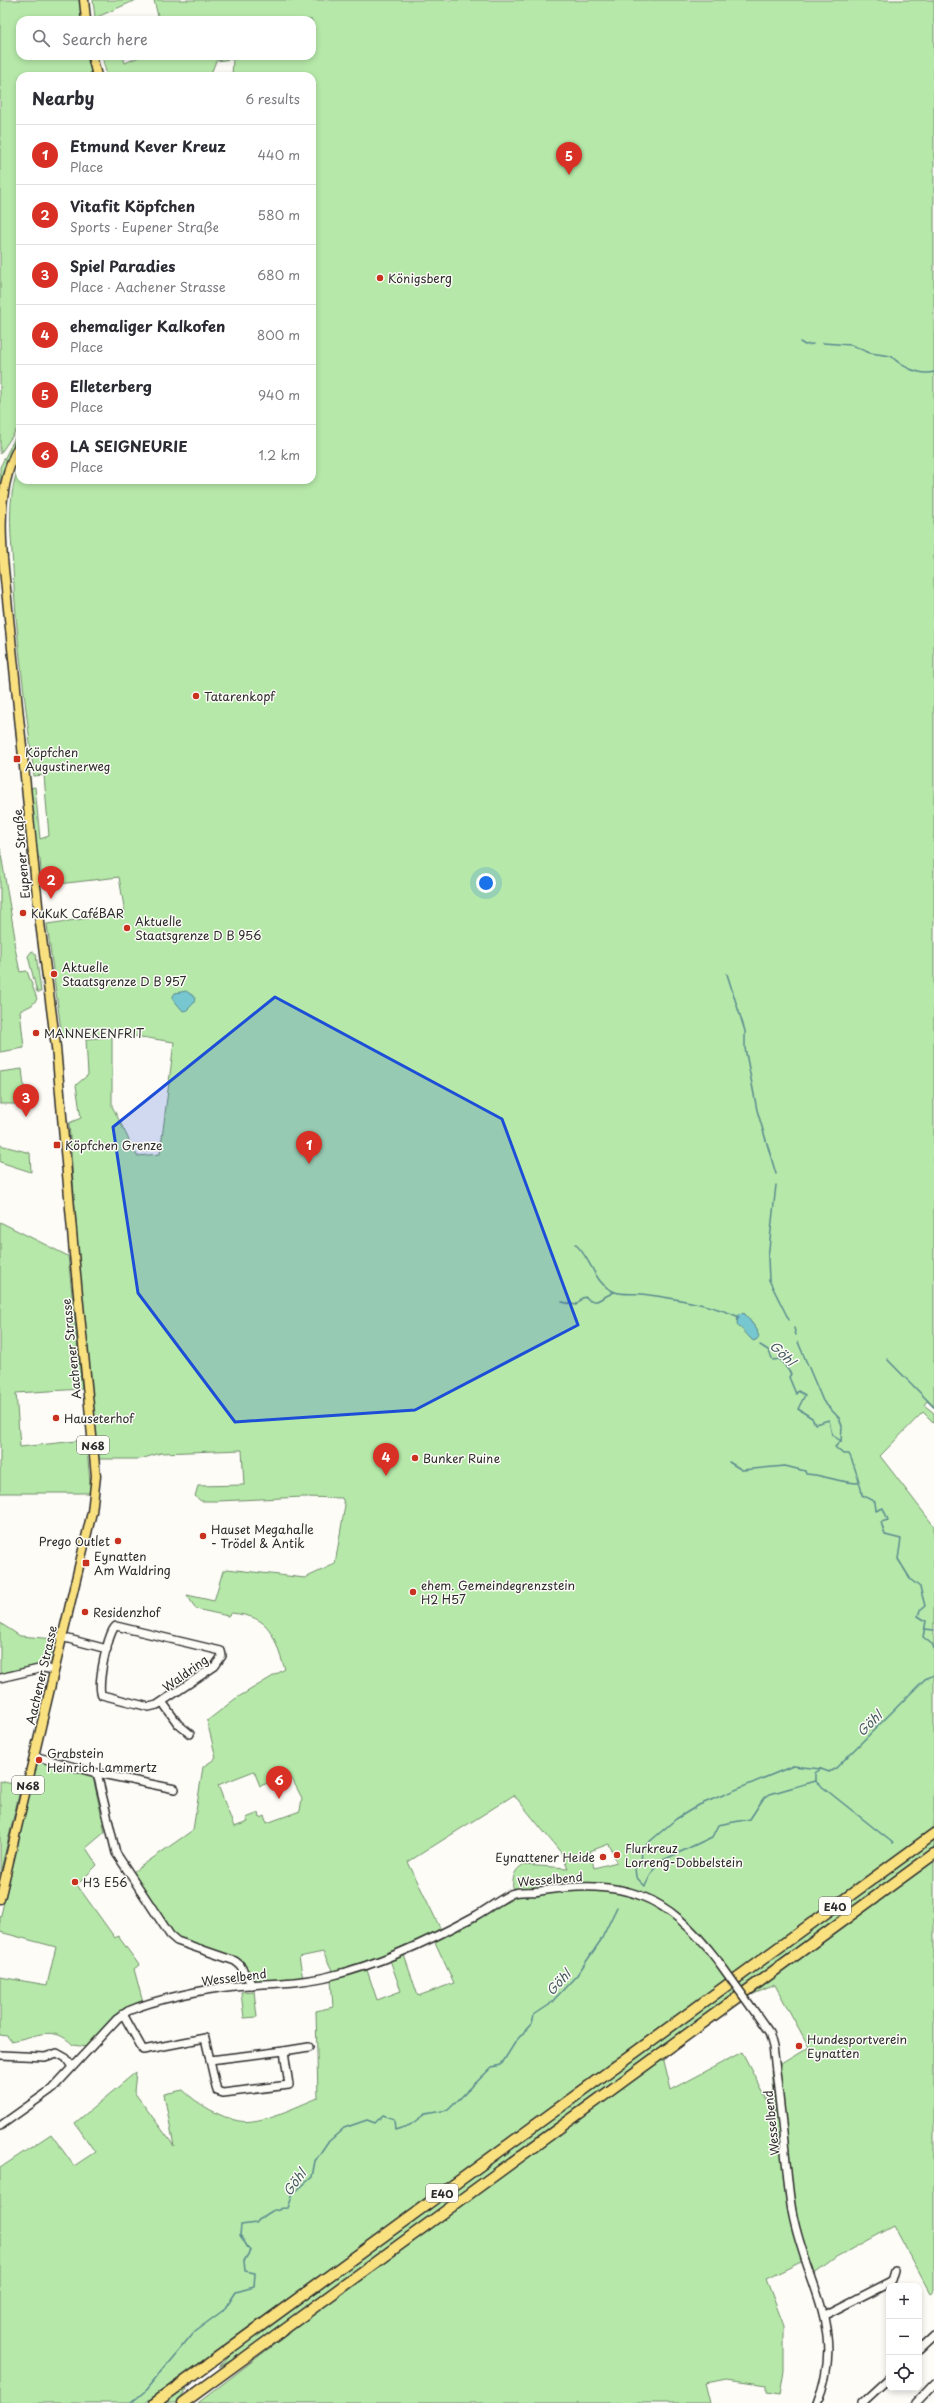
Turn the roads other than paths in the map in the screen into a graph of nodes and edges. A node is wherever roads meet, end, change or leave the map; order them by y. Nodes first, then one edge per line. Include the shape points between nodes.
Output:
1 (84, 0) edge
2 (86, 16) edge
3 (93, 60) edge
4 (96, 72) edge
5 (16, 453) edge
6 (47, 979) joint
7 (61, 1637) junction
8 (107, 1649) junction
9 (54, 1670) junction
10 (0, 1678) edge
11 (163, 1703) junction
12 (190, 1734) dead end
13 (34, 1756) junction
14 (97, 1773) junction
15 (175, 1789) dead end
16 (934, 1834) edge
17 (934, 1854) edge
18 (0, 1899) edge
19 (252, 1985) junction
20 (123, 2014) junction
21 (309, 2047) dead end
22 (284, 2051) junction
23 (0, 2055) edge
24 (210, 2060) junction
25 (72, 2067) junction
26 (0, 2126) edge
27 (895, 2271) dead end
28 (824, 2315) junction
29 (934, 2336) edge
30 (922, 2347) edge
31 (886, 2381) edge
32 (934, 2384) edge
33 (155, 2403) edge
34 (184, 2403) edge
35 (817, 2403) edge
36 (862, 2403) edge
37 (916, 2403) edge

1 - 2 main road
3 - 4 main road
5 - 6 main road, Eupener Straße via 5,482 1,524
6 - 7 main road, Aachener Strasse / N68 via 56,1047 96,1476 92,1512
7 - 8 street
7 - 9 main road, Aachener Strasse / N68
8 - 11 street, Waldring via 99,1687 102,1695 149,1707
8 - 11 street, Waldring via 116,1626 221,1651 222,1656 215,1666
9 - 10 street via 43,1668
9 - 13 main road, Aachener Strasse / N68
11 - 12 street, Waldring via 178,1724
13 - 14 street
13 - 18 main road, Aachener Strasse / N68
14 - 15 street
14 - 19 street via 116,1853 170,1935 177,1941 240,1964
16 - 33 highway, E40
17 - 34 highway, E40
19 - 20 street, Wesselbend via 213,1989 154,2002
19 - 28 street, Wesselbend, bridge via 300,1982 335,1975 423,1943 490,1908 512,1893 572,1886 605,1887 647,1898 664,1906 690,1927 769,2032 773,2047 792,2214 800,2246
20 - 24 street via 143,2050 205,2038
20 - 25 street, Wesselbend
21 - 22 street
22 - 24 street
22 - 24 street via 289,2085 231,2094 217,2091
23 - 25 street via 45,2057 57,2052 66,2058
25 - 26 street, Wesselbend via 41,2098
27 - 28 street via 892,2281
28 - 35 street, Wesselbend via 829,2342 828,2367
29 - 30 street
31 - 36 street
32 - 37 street

